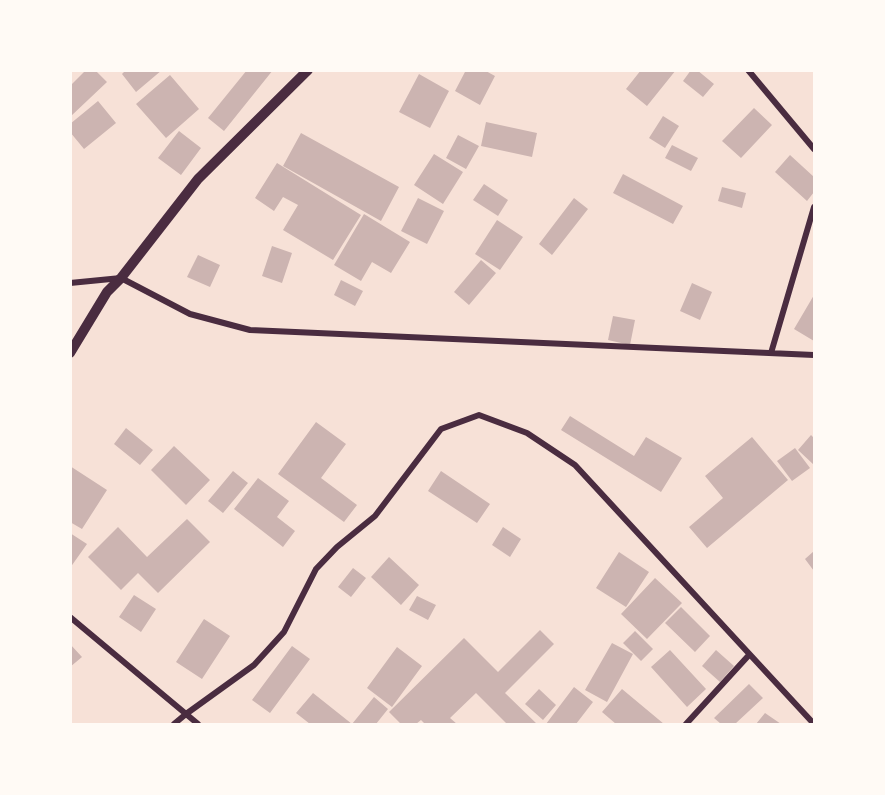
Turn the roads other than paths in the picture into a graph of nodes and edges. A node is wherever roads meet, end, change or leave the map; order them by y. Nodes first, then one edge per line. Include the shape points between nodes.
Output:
1 (308, 70) edge
2 (748, 70) edge
3 (814, 149) edge
4 (814, 207) edge
5 (121, 278) junction
6 (70, 283) edge
7 (70, 353) edge
8 (771, 353) junction
9 (814, 355) edge
10 (70, 617) edge
11 (749, 655) junction
12 (186, 714) junction
13 (174, 724) edge
14 (198, 724) edge
15 (686, 724) edge
16 (814, 724) edge

1 - 5 street via 198,180
2 - 3 street
4 - 8 street
5 - 6 street
5 - 7 street via 107,292
5 - 8 street via 190,314 250,330
8 - 9 street
10 - 12 street
11 - 12 street via 575,465 527,433 478,415 441,429 375,516 316,569 284,632 255,665
11 - 15 street
11 - 16 street
12 - 13 street
12 - 14 street

